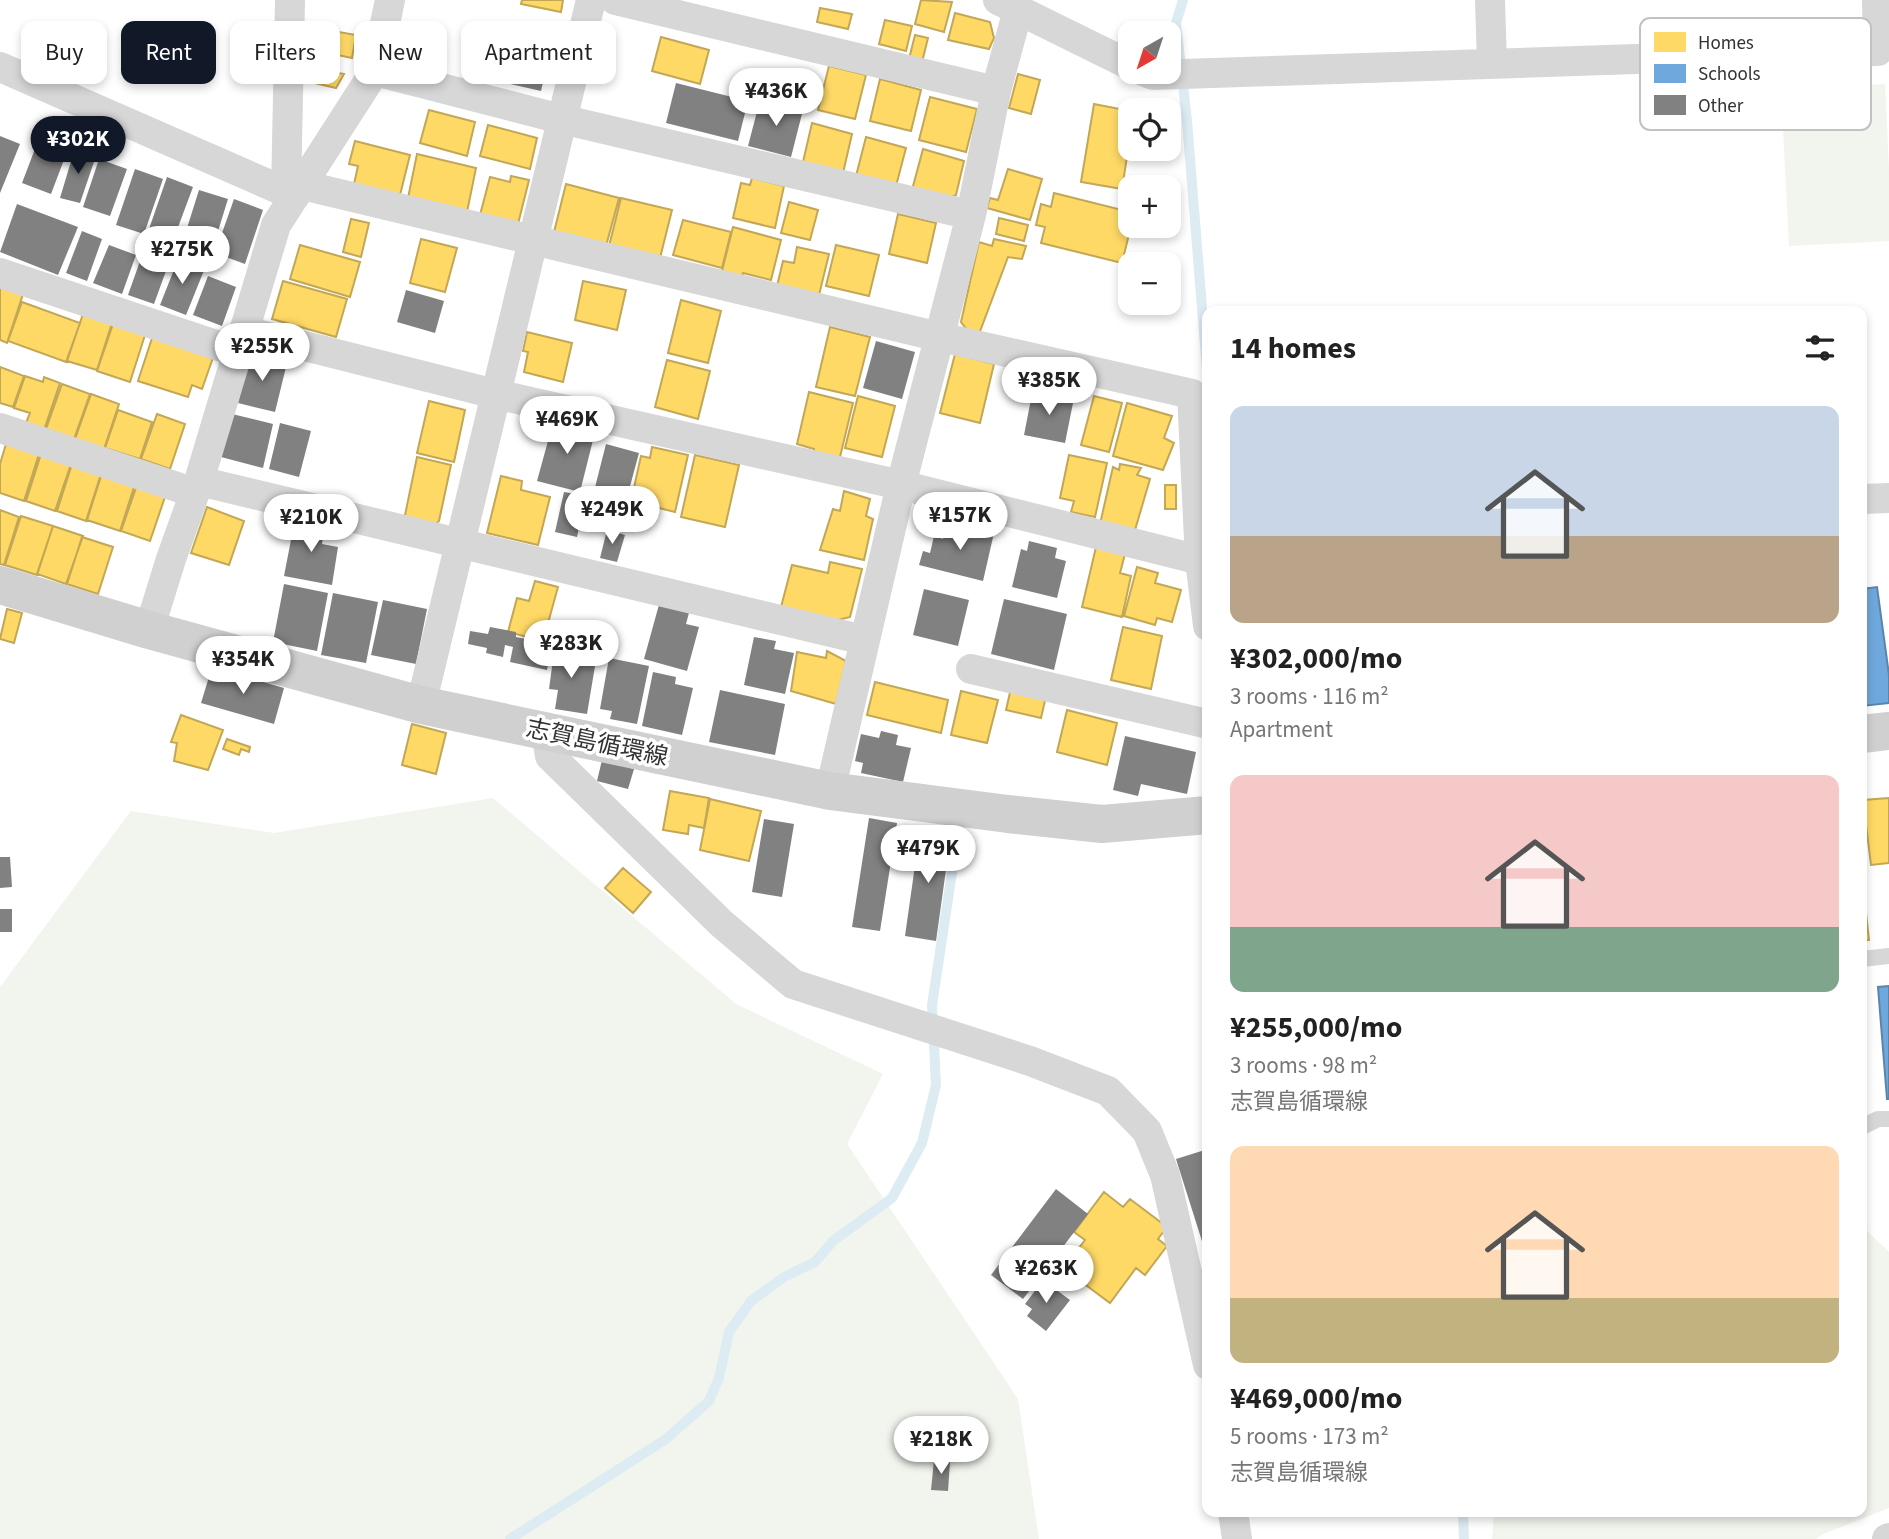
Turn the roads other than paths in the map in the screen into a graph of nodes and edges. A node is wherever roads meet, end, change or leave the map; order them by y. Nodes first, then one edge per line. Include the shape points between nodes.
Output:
1 (290, 0) edge
2 (390, 0) edge
3 (591, 0) edge
4 (615, 0) edge
5 (1490, 0) edge
6 (1877, 0) edge
7 (1008, 5) edge
8 (386, 21) edge
9 (1884, 51) edge
10 (1118, 59) edge
11 (1640, 59) edge
12 (1492, 64) junction
13 (0, 66) edge
14 (1181, 74) edge
15 (366, 84) edge
16 (425, 84) edge
17 (996, 91) junction
18 (561, 119) junction
19 (294, 191) junction
20 (971, 215) junction
21 (531, 240) junction
22 (0, 274) edge
23 (940, 337) junction
24 (241, 341) junction
25 (495, 394) junction
26 (0, 428) edge
27 (901, 485) junction
28 (197, 487) junction
29 (1889, 498) edge
30 (1867, 499) edge
31 (459, 544) junction
32 (1200, 560) junction
33 (1202, 576) edge
34 (0, 585) edge
35 (149, 630) junction
36 (864, 640) junction
37 (971, 669) dead end
38 (421, 705) junction
39 (1202, 722) edge
40 (1889, 732) edge
41 (546, 733) junction
42 (1867, 734) edge
43 (830, 791) junction
44 (1202, 816) edge
45 (1889, 956) edge
46 (1867, 958) edge
47 (1889, 1119) edge
48 (1867, 1124) edge
49 (1202, 1339) edge
50 (1234, 1517) edge
51 (1237, 1539) edge

1 - 19 street
2 - 8 street
3 - 18 street
4 - 17 street
5 - 12 street
6 - 9 street
7 - 10 street
7 - 17 street
11 - 12 street
12 - 14 street
13 - 19 street
15 - 19 street
16 - 18 street
17 - 20 street
18 - 20 street
18 - 21 street
19 - 21 street
19 - 24 street via 276,225
20 - 23 street
21 - 23 street
21 - 25 street
22 - 24 street
23 - 27 street
23 - 32 street via 1192,394
24 - 25 street
24 - 28 street
25 - 27 street
25 - 31 street
26 - 28 street
27 - 32 street
27 - 36 street
28 - 31 street
28 - 35 street
29 - 30 street
31 - 36 street
31 - 38 street
32 - 33 street
34 - 35 main road, 志賀島循環線
35 - 38 main road, 志賀島循環線
36 - 43 street
37 - 39 street
38 - 41 main road, 志賀島循環線
40 - 42 main road
41 - 43 main road, 志賀島循環線
41 - 49 street via 550,756 722,923 793,984 1108,1091 1147,1131 1164,1175
43 - 44 main road, 志賀島循環線 via 1102,824
45 - 46 lane
47 - 48 lane
50 - 51 street

